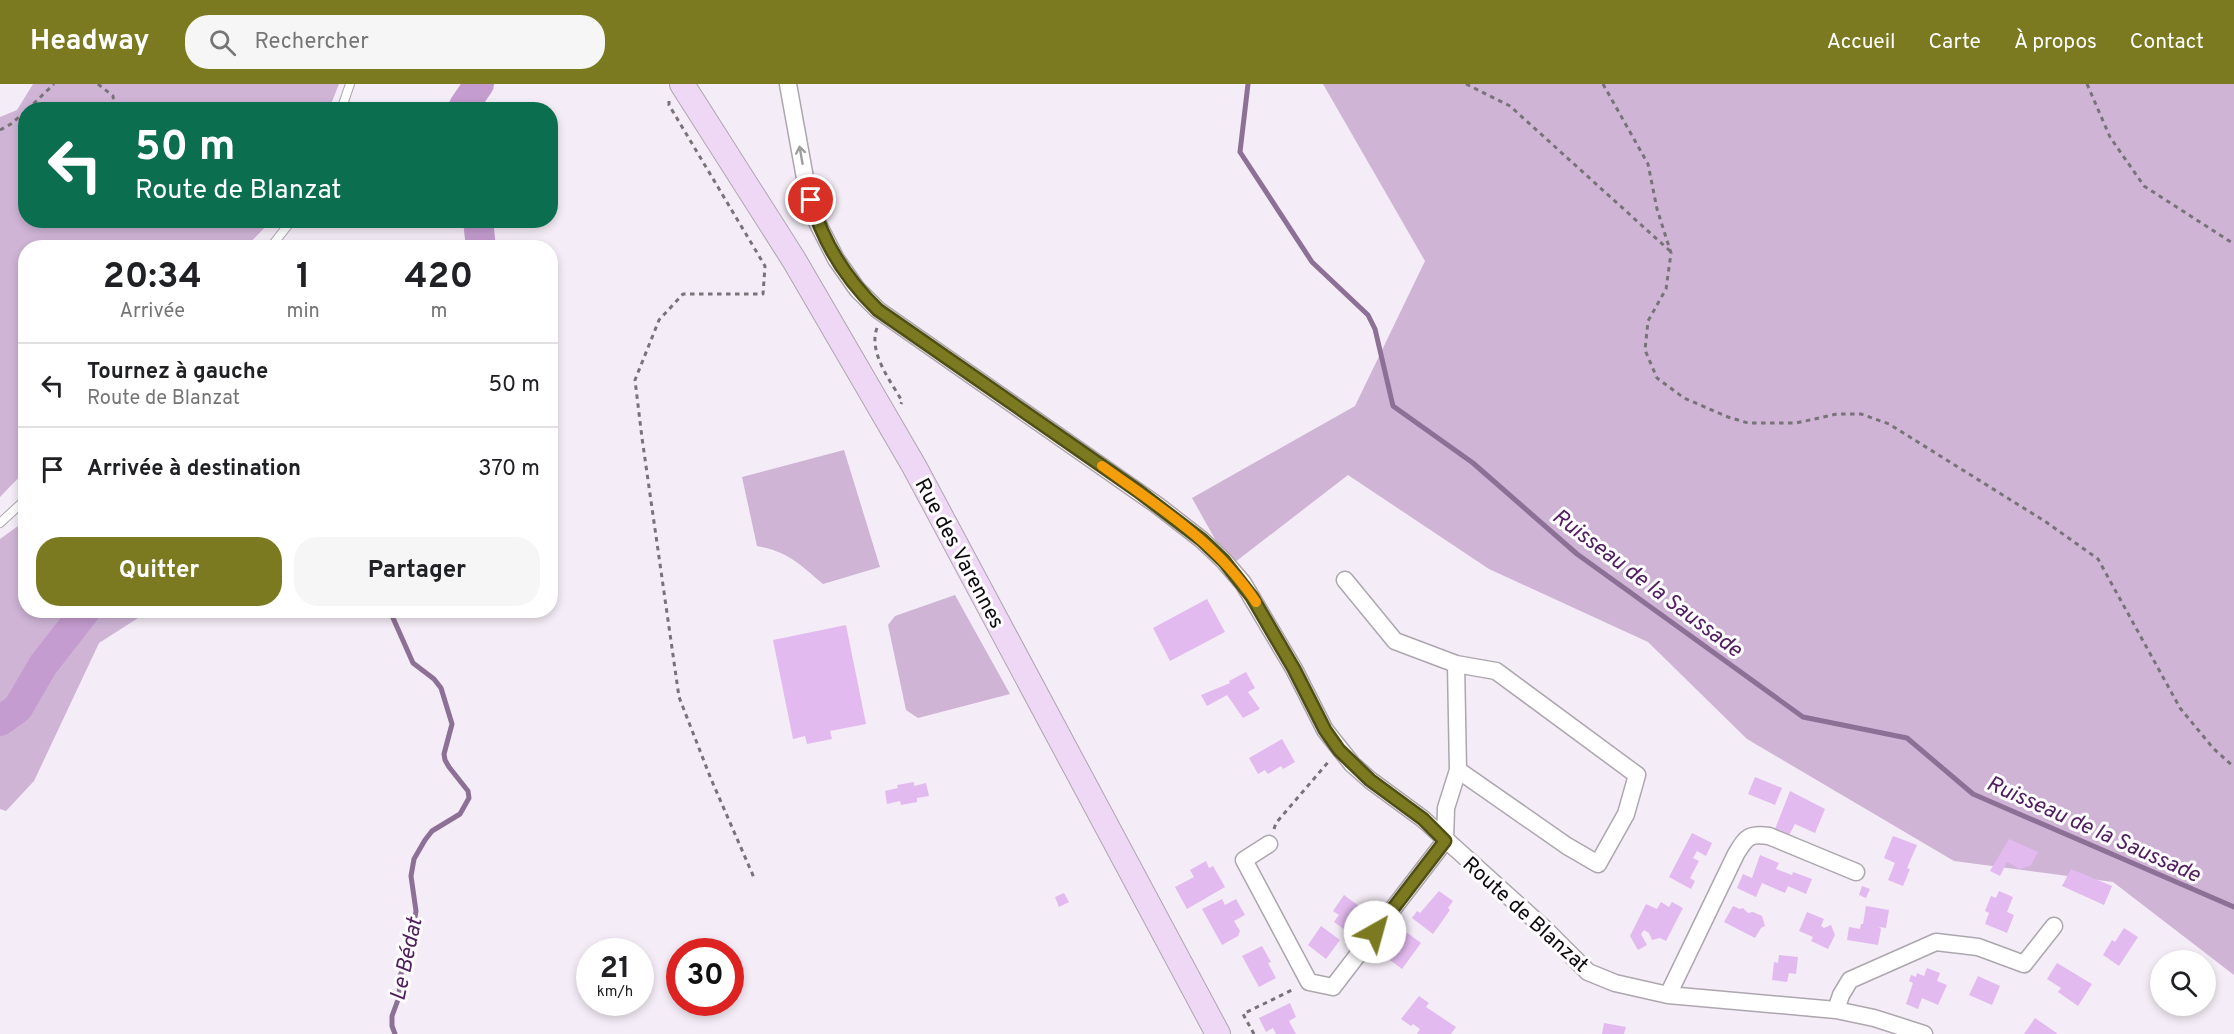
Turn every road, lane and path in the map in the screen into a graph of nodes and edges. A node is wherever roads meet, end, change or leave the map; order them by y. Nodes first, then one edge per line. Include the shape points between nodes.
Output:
1 (54, 84) edge
2 (98, 84) edge
3 (350, 84) edge
4 (788, 84) edge
5 (1466, 84) edge
6 (1603, 84) edge
7 (2087, 84) edge
8 (675, 89) edge
9 (35, 102) edge
10 (114, 102) edge
11 (343, 102) edge
12 (18, 118) edge
13 (0, 130) edge
14 (286, 228) edge
15 (276, 240) edge
16 (2234, 243) edge
17 (1671, 253) junction
18 (883, 313) junction
19 (888, 422) junction
20 (18, 506) edge
21 (0, 523) edge
22 (1345, 580) dead end
23 (1456, 664) junction
24 (1339, 750) junction
25 (2234, 766) edge
26 (1458, 770) junction
27 (1445, 841) junction
28 (1269, 844) joint
29 (1856, 872) dead end
30 (755, 880) dead end
31 (2054, 926) dead end
32 (1309, 982) junction
33 (1668, 995) junction
34 (1836, 1010) junction
35 (1218, 1034) edge
36 (1254, 1034) edge
37 (1924, 1034) edge

1 - 9 path
2 - 10 path via 113,96
3 - 11 lane
18 -> 4 street, Route de Blanzat via 857,289 817,222
5 - 17 path via 1510,106
6 - 17 path via 1648,164
7 - 16 path via 2110,137 2144,186
8 - 19 main road, Rue des Varennes via 794,260
8 - 30 path via 669,105 765,266 762,294 683,294 659,320 635,380 679,697
12 - 13 path
14 - 15 lane
17 - 25 path via 1666,289 1648,321 1645,350 1657,378 1684,398 1748,423 1796,423 1837,414 1861,414 1889,424 2046,522 2098,559 2180,708 2213,748
18 - 19 path via 875,334 875,348 902,401 900,410
18 - 24 street, Route de Blanzat via 1157,505 1224,561 1261,610
19 - 35 main road, Rue des Varennes
20 - 21 lane
22 - 23 street via 1395,641
23 - 26 street
23 - 26 street via 1496,671 1637,775 1626,814 1598,864
24 - 27 street, Route de Blanzat
24 - 28 path via 1276,823
26 - 27 street via 1446,808
27 - 32 street via 1333,987
27 - 33 street, Route de Blanzat via 1588,972 1615,983
28 - 32 street via 1244,860
29 - 33 street via 1769,836 1756,834 1747,838
31 - 34 street via 2024,964 1978,947 1936,942 1850,980
32 - 36 path via 1243,1014
33 - 34 street, Route de Blanzat
34 - 37 street, Route de Blanzat

